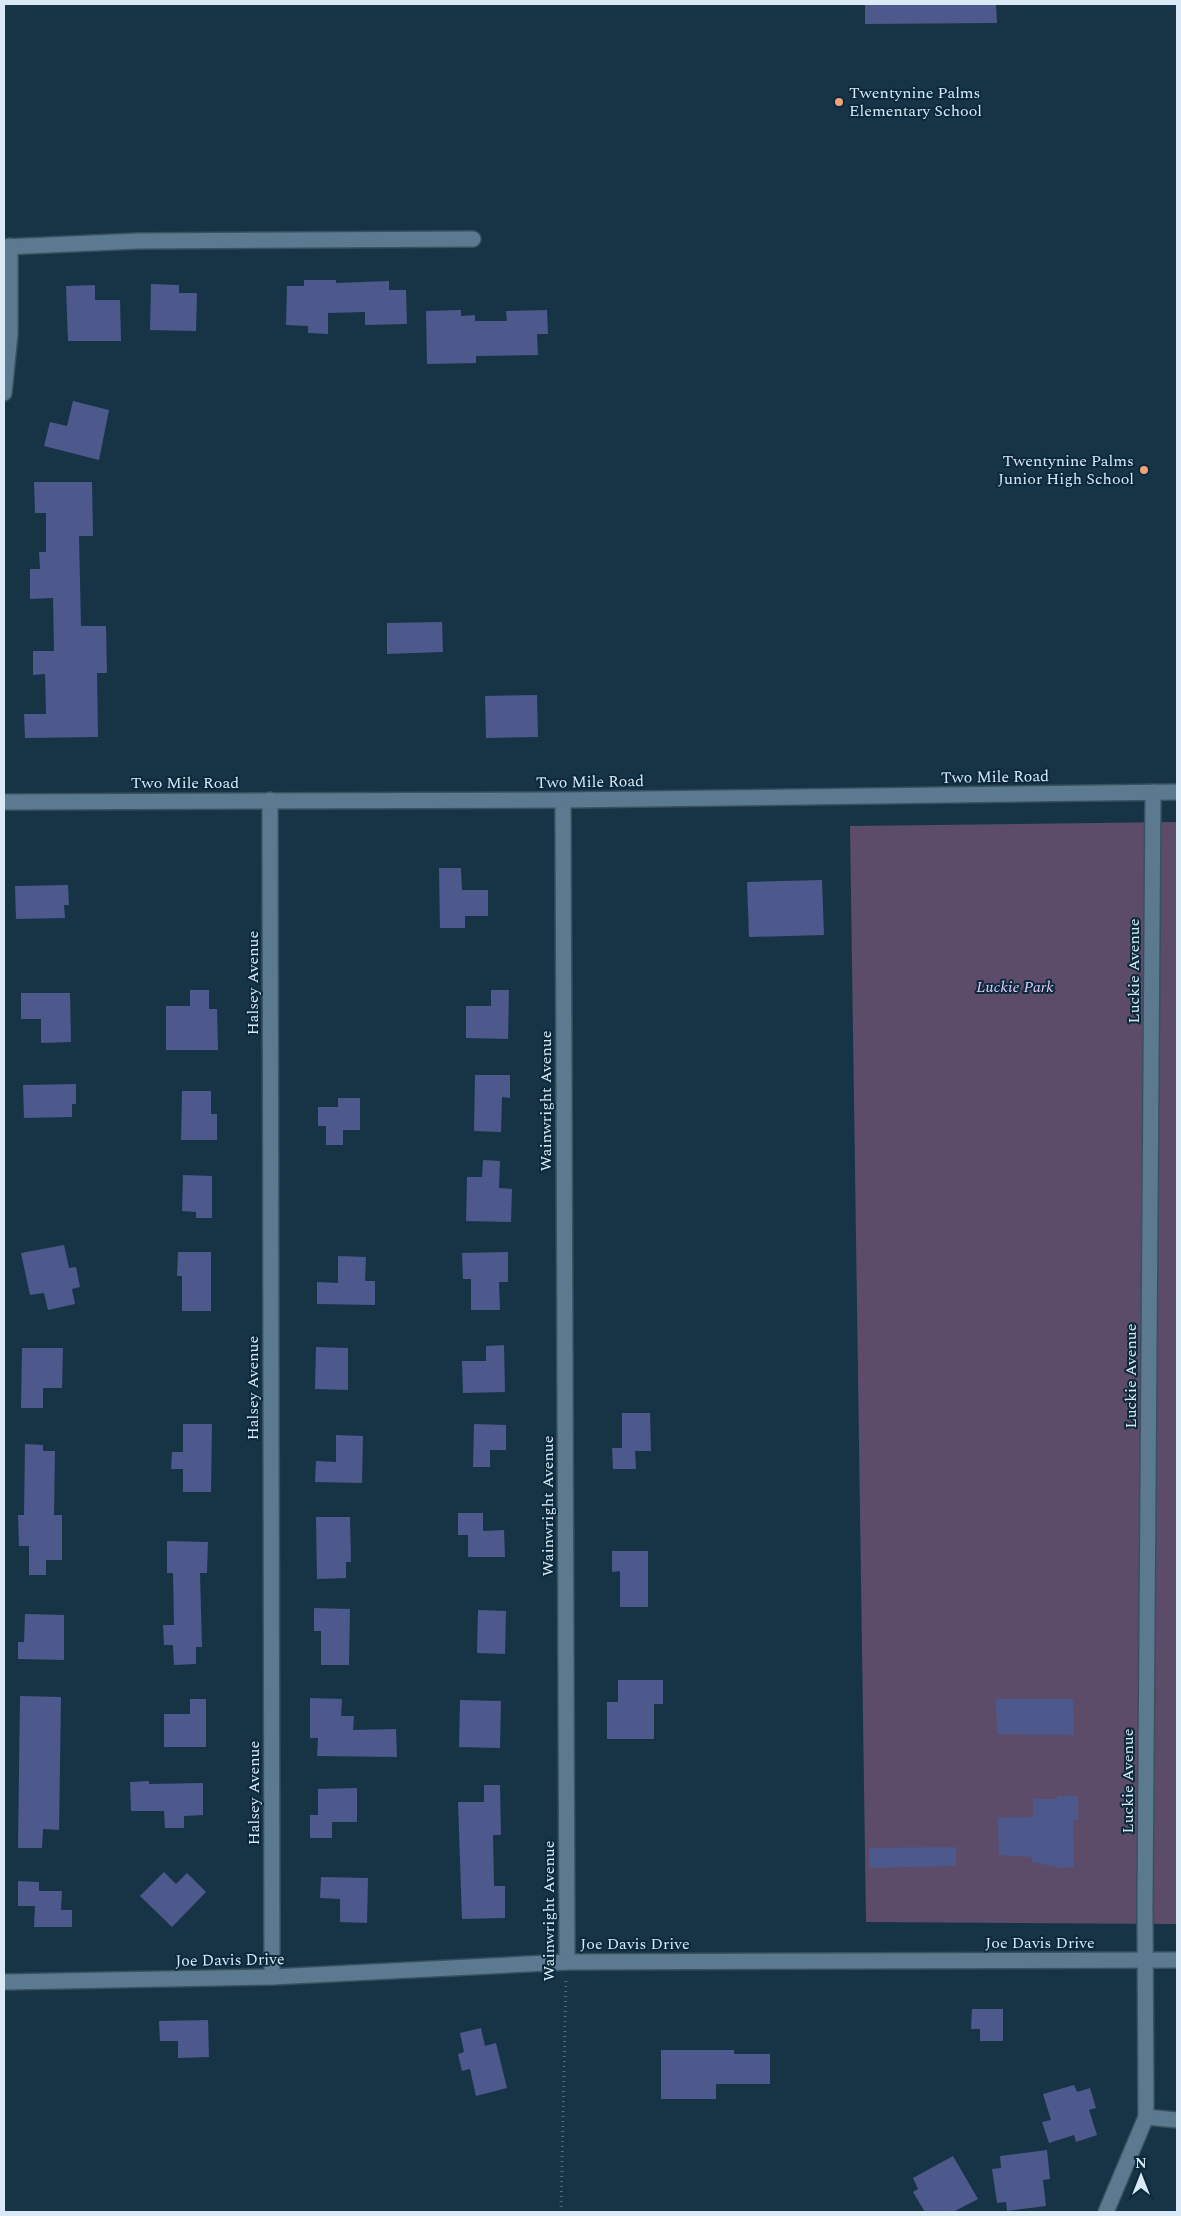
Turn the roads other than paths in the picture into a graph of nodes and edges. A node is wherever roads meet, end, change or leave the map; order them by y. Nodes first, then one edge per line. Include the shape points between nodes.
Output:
1 (473, 239) dead end
2 (7, 246) edge
3 (4, 393) edge
4 (1153, 792) junction
5 (1177, 792) edge
6 (270, 800) junction
7 (563, 800) junction
8 (4, 802) edge
9 (1177, 1960) edge
10 (1145, 1961) junction
11 (567, 1962) junction
12 (272, 1977) junction
13 (4, 1982) edge
14 (1146, 2117) junction
15 (1177, 2120) edge
16 (1106, 2212) edge

1 - 2 street via 138,241
2 - 3 street via 10,334
4 - 5 street, Two Mile Road
4 - 7 street, Two Mile Road
4 - 10 street, Luckie Avenue
6 - 7 street, Two Mile Road
6 - 8 street, Two Mile Road
6 - 12 street, Halsey Avenue
7 - 11 street, Wainwright Avenue
9 - 10 street, Joe Davis Drive
10 - 11 street, Joe Davis Drive
10 - 14 street, Luckie Avenue
11 - 12 street, Joe Davis Drive
12 - 13 street, Joe Davis Drive
14 - 15 street
14 - 16 street

